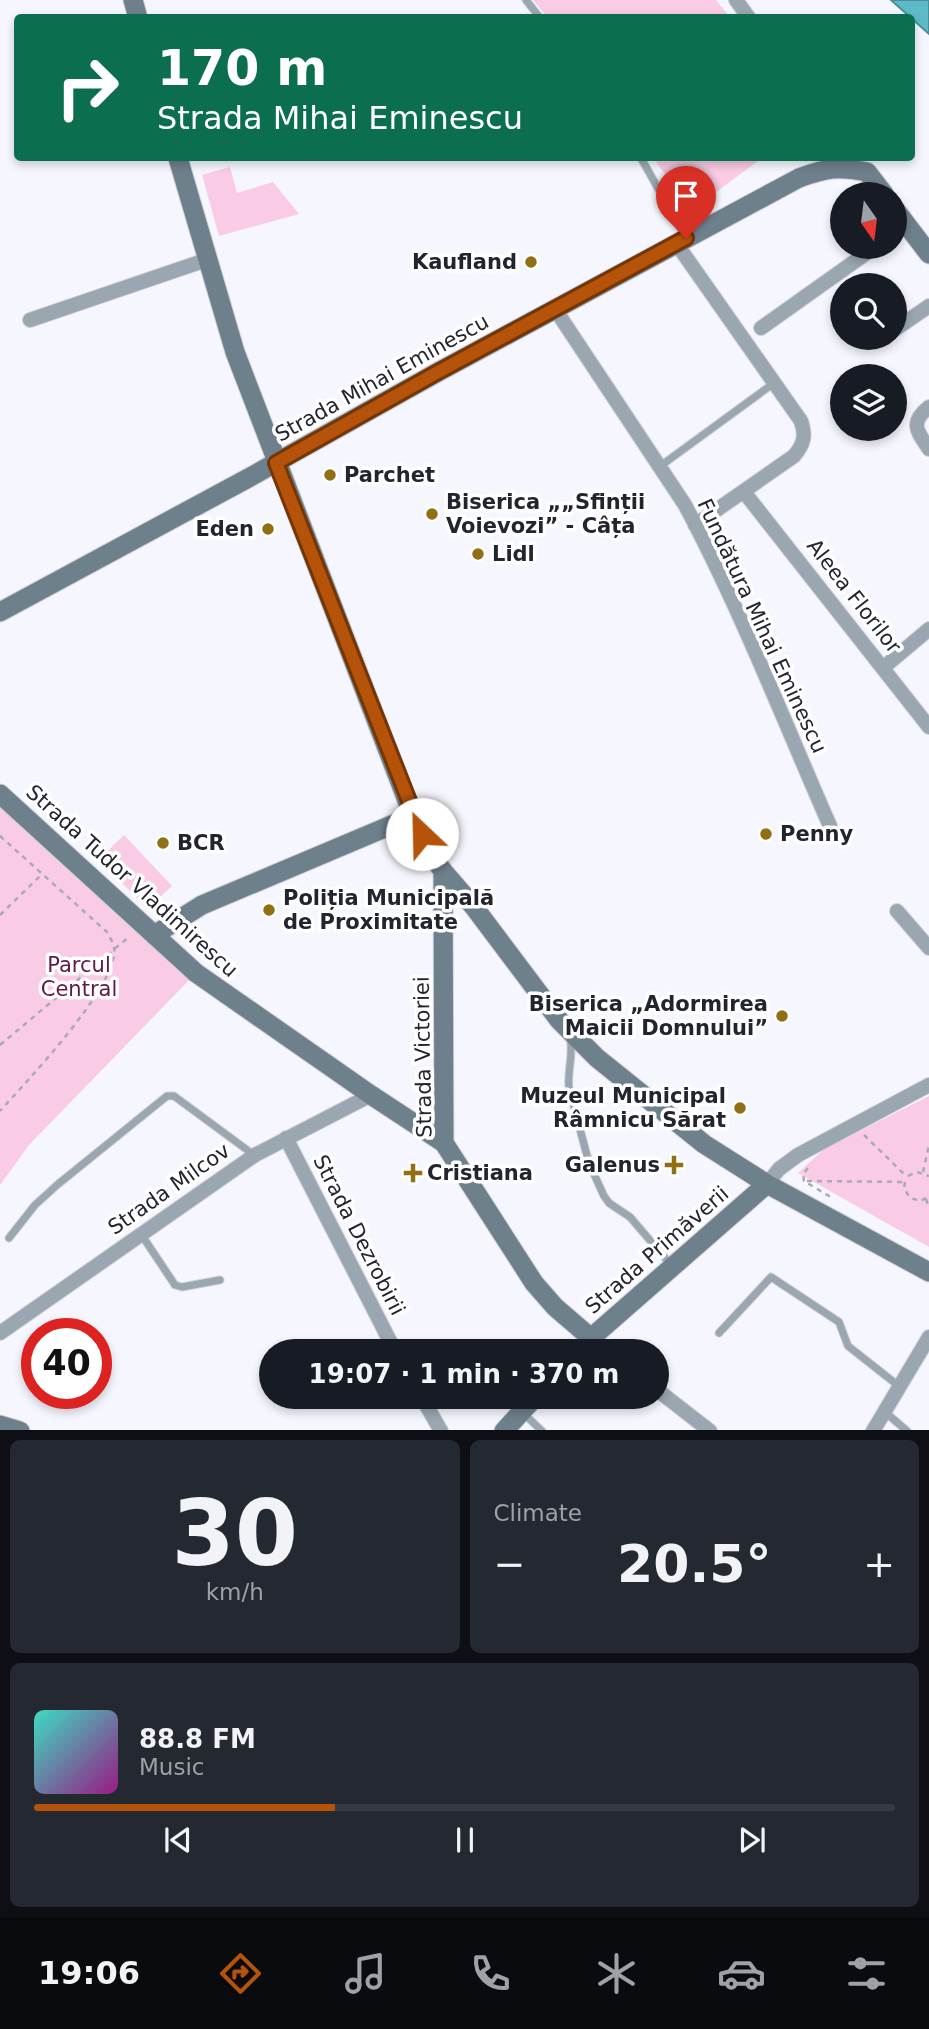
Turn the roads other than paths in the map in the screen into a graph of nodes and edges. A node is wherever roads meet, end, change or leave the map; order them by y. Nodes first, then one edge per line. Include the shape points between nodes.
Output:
1 (526, 0) edge
2 (537, 14) edge
3 (179, 161) edge
4 (642, 161) edge
5 (861, 165) edge
6 (874, 182) edge
7 (907, 235) edge
8 (681, 241) junction
9 (929, 254) edge
10 (858, 259) edge
11 (206, 260) junction
12 (929, 306) edge
13 (555, 309) junction
14 (30, 320) dead end
15 (907, 321) edge
16 (761, 328) dead end
17 (774, 383) junction
18 (929, 407) edge
19 (929, 449) edge
20 (276, 463) junction
21 (658, 467) junction
22 (744, 492) junction
23 (695, 525) junction
24 (0, 612) edge
25 (929, 629) edge
26 (884, 667) junction
27 (929, 727) edge
28 (0, 794) edge
29 (413, 816) junction
30 (830, 826) dead end
31 (443, 872) junction
32 (897, 911) dead end
33 (149, 930) junction
34 (929, 948) edge
35 (568, 1031) junction
36 (929, 1085) edge
37 (370, 1095) junction
38 (286, 1138) junction
39 (444, 1143) junction
40 (255, 1156) junction
41 (773, 1177) junction
42 (141, 1234) junction
43 (9, 1238) dead end
44 (673, 1266) junction
45 (929, 1272) edge
46 (220, 1280) dead end
47 (719, 1332) dead end
48 (0, 1333) edge
49 (929, 1337) edge
50 (389, 1339) edge
51 (581, 1339) edge
52 (591, 1339) edge
53 (900, 1387) junction
54 (669, 1399) edge
55 (428, 1409) edge
56 (516, 1409) edge
57 (524, 1409) edge
58 (885, 1412) junction
59 (520, 1413) junction
60 (0, 1425) edge
61 (20, 1430) edge
62 (440, 1430) edge
63 (504, 1430) edge
64 (542, 1430) edge
65 (709, 1430) edge
66 (873, 1430) edge
67 (907, 1430) edge

1 - 2 lane
3 - 11 street
4 - 8 lane
5 - 6 street
5 - 8 street, Strada Mihai Eminescu via 816,172
7 - 9 street
8 - 13 street, Strada Mihai Eminescu
8 - 17 street
10 - 16 street
11 - 14 street
11 - 20 street
12 - 15 street
13 - 20 street, Strada Mihai Eminescu
13 - 21 street, Fundătura Mihai Eminescu
17 - 21 lane
17 - 22 street via 801,421 805,433 802,446
18 - 19 street via 916,423
20 - 24 street, Strada Mihai Eminescu
20 - 29 street
21 - 23 street, Fundătura Mihai Eminescu
22 - 23 street
22 - 26 street, Aleea Florilor
23 - 30 street, Fundătura Mihai Eminescu
25 - 26 street
26 - 27 street, Aleea Florilor
28 - 33 street, Strada Tudor Vladimirescu
29 - 31 street
29 - 33 street
31 - 35 street
31 - 39 street, Strada Victoriei
32 - 34 street
33 - 37 street, Strada Tudor Vladimirescu via 220,992
35 - 41 street via 704,1144
35 - 44 lane via 573,1058 569,1088 593,1177 609,1203 630,1217
36 - 41 street via 798,1155
37 - 38 street, Strada Milcov
37 - 39 street, Strada Tudor Vladimirescu
38 - 40 street, Strada Milcov
38 - 50 street, Strada Dezrobirii
39 - 51 street, Strada Victoriei via 534,1283
40 - 42 street, Strada Milcov
40 - 43 lane via 175,1097 167,1096 57,1185
41 - 44 street, Strada Primăverii
41 - 45 street
42 - 46 lane via 175,1285
42 - 48 street, Strada Milcov
44 - 52 street, Strada Primăverii
47 - 53 lane via 771,1277 839,1322 848,1346
49 - 53 street
53 - 58 street
54 - 65 street
55 - 62 street
56 - 59 lane
57 - 59 street
58 - 66 street
58 - 67 lane
59 - 63 street
59 - 64 lane
60 - 61 street

